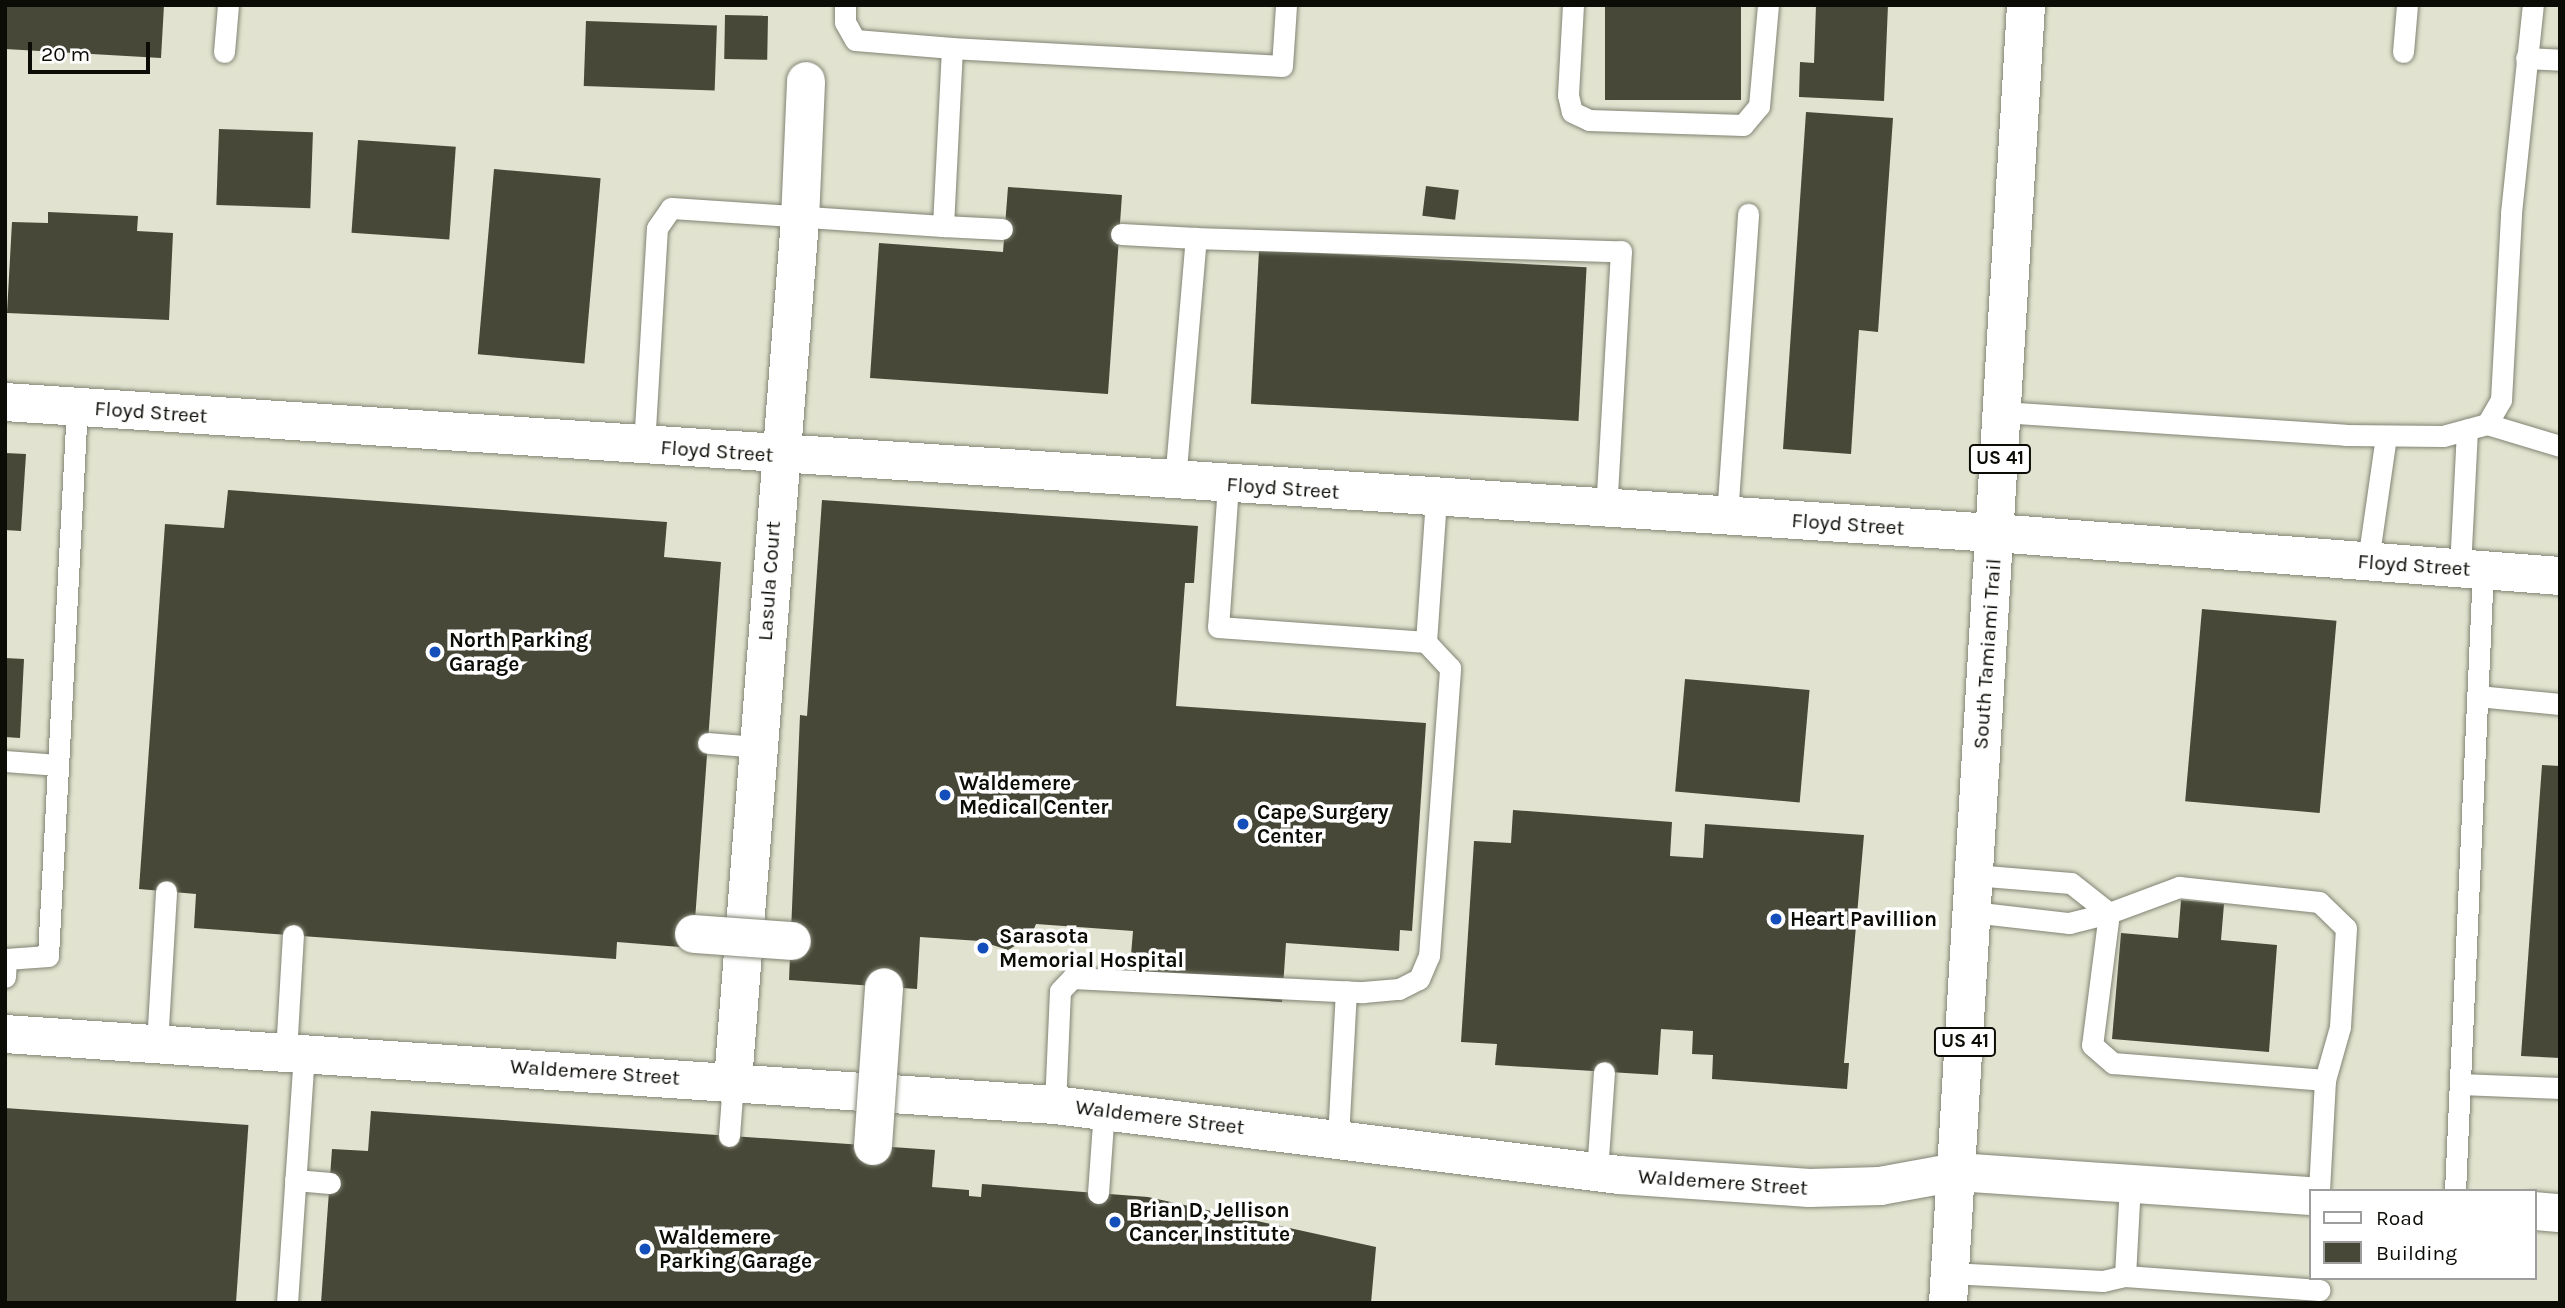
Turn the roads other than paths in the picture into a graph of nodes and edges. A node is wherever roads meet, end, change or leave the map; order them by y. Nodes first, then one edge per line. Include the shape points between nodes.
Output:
1 (228, 5) edge
2 (845, 5) edge
3 (1286, 5) edge
4 (1573, 5) edge
5 (1768, 5) edge
6 (2026, 5) edge
7 (2407, 5) edge
8 (2533, 5) edge
9 (952, 48) junction
10 (223, 52) dead end
11 (2403, 52) dead end
12 (2526, 58) junction
13 (2560, 60) edge
14 (806, 81) dead end
15 (1748, 214) dead end
16 (800, 220) junction
17 (943, 226) junction
18 (1002, 229) dead end
19 (1121, 234) dead end
20 (1196, 238) junction
21 (5, 402) edge
22 (77, 407) junction
23 (2002, 412) junction
24 (2477, 426) junction
25 (2386, 436) junction
26 (644, 446) junction
27 (2560, 446) edge
28 (779, 456) junction
29 (1175, 481) junction
30 (1228, 485) junction
31 (1436, 498) junction
32 (1606, 509) junction
33 (1727, 516) junction
34 (1995, 533) junction
35 (2368, 561) junction
36 (2472, 569) junction
37 (2560, 576) edge
38 (1426, 642) junction
39 (2478, 696) junction
40 (2560, 704) edge
41 (708, 743) dead end
42 (758, 747) junction
43 (5, 761) edge
44 (58, 765) junction
45 (1974, 875) junction
46 (166, 891) dead end
47 (1972, 912) junction
48 (2109, 913) junction
49 (694, 934) dead end
50 (293, 935) dead end
51 (792, 941) dead end
52 (6, 958) edge
53 (5, 977) edge
54 (884, 987) dead end
55 (1346, 991) junction
56 (5, 1034) edge
57 (157, 1044) junction
58 (295, 1053) junction
59 (1604, 1072) dead end
60 (2325, 1080) junction
61 (733, 1081) junction
62 (2460, 1084) junction
63 (2560, 1088) edge
64 (1055, 1105) junction
65 (1104, 1110) junction
66 (729, 1136) dead end
67 (1338, 1138) junction
68 (873, 1146) dead end
69 (1597, 1172) junction
70 (1957, 1172) junction
71 (295, 1180) junction
72 (330, 1183) dead end
73 (2130, 1183) junction
74 (2319, 1189) edge
75 (2455, 1189) edge
76 (1098, 1193) dead end
77 (2310, 1196) edge
78 (2537, 1211) edge
79 (2560, 1213) edge
80 (2125, 1276) junction
81 (1949, 1288) edge
82 (2319, 1290) edge
83 (287, 1303) edge

1 - 10 lane
2 - 9 lane via 845,22 855,40
3 - 9 lane via 1282,66
4 - 5 lane via 1568,95 1572,112 1589,120 1743,125 1759,106
6 - 23 street, South Tamiami Trail / US 41
7 - 11 lane
8 - 12 lane
9 - 17 lane
12 - 13 lane
12 - 24 lane via 2501,400
14 - 16 street, Lasula Court
15 - 33 lane
16 - 17 lane
16 - 26 lane via 671,208 657,228
16 - 28 street, Lasula Court
17 - 18 lane
19 - 20 lane
20 - 29 lane
20 - 32 lane via 1621,251
21 - 22 street, Floyd Street
22 - 26 street, Floyd Street
22 - 44 lane
23 - 25 lane
23 - 34 street, South Tamiami Trail / US 41
24 - 25 lane via 2443,436
24 - 27 lane
24 - 36 lane
25 - 35 lane
26 - 28 street, Floyd Street
28 - 29 street, Floyd Street
28 - 42 street, Lasula Court
29 - 30 street, Floyd Street
30 - 31 street, Floyd Street
30 - 38 lane via 1218,627
31 - 32 street, Floyd Street
31 - 38 lane
32 - 33 street, Floyd Street
33 - 34 street, Floyd Street
34 - 35 street, Floyd Street
34 - 45 street, South Tamiami Trail / US 41
35 - 36 street, Floyd Street
36 - 37 street, Floyd Street
36 - 39 lane
38 - 55 lane via 1450,668 1429,956 1419,979 1399,989
39 - 40 lane
39 - 62 lane
41 - 42 lane
42 - 61 street, Lasula Court
43 - 44 lane
44 - 52 lane via 48,956
45 - 47 street, South Tamiami Trail / US 41
45 - 48 lane via 2071,883
46 - 57 lane
47 - 48 lane via 2069,923
47 - 70 street, South Tamiami Trail / US 41
48 - 60 lane via 2092,1045 2113,1063
48 - 60 lane via 2179,887 2319,902 2346,928 2340,1027
49 - 51 street, bridge
50 - 58 lane
52 - 53 lane
54 - 68 street, bridge
55 - 64 lane via 1072,978 1060,991
55 - 67 lane
56 - 57 street, Waldemere Street
57 - 58 street, Waldemere Street
58 - 61 street, Waldemere Street
58 - 71 lane
59 - 69 lane
60 - 74 lane
61 - 64 street, Waldemere Street
61 - 66 lane
62 - 63 lane
62 - 75 lane
64 - 65 street, Waldemere Street
65 - 67 street, Waldemere Street
65 - 76 lane
67 - 69 street, Waldemere Street
69 - 70 street, Waldemere Street via 1810,1188 1880,1186
70 - 73 street, Waldemere Street
70 - 81 street, South Tamiami Trail / US 41
71 - 72 lane
71 - 83 lane
73 - 77 street, Waldemere Street
73 - 80 lane
78 - 79 street
80 - 81 lane
80 - 82 lane

